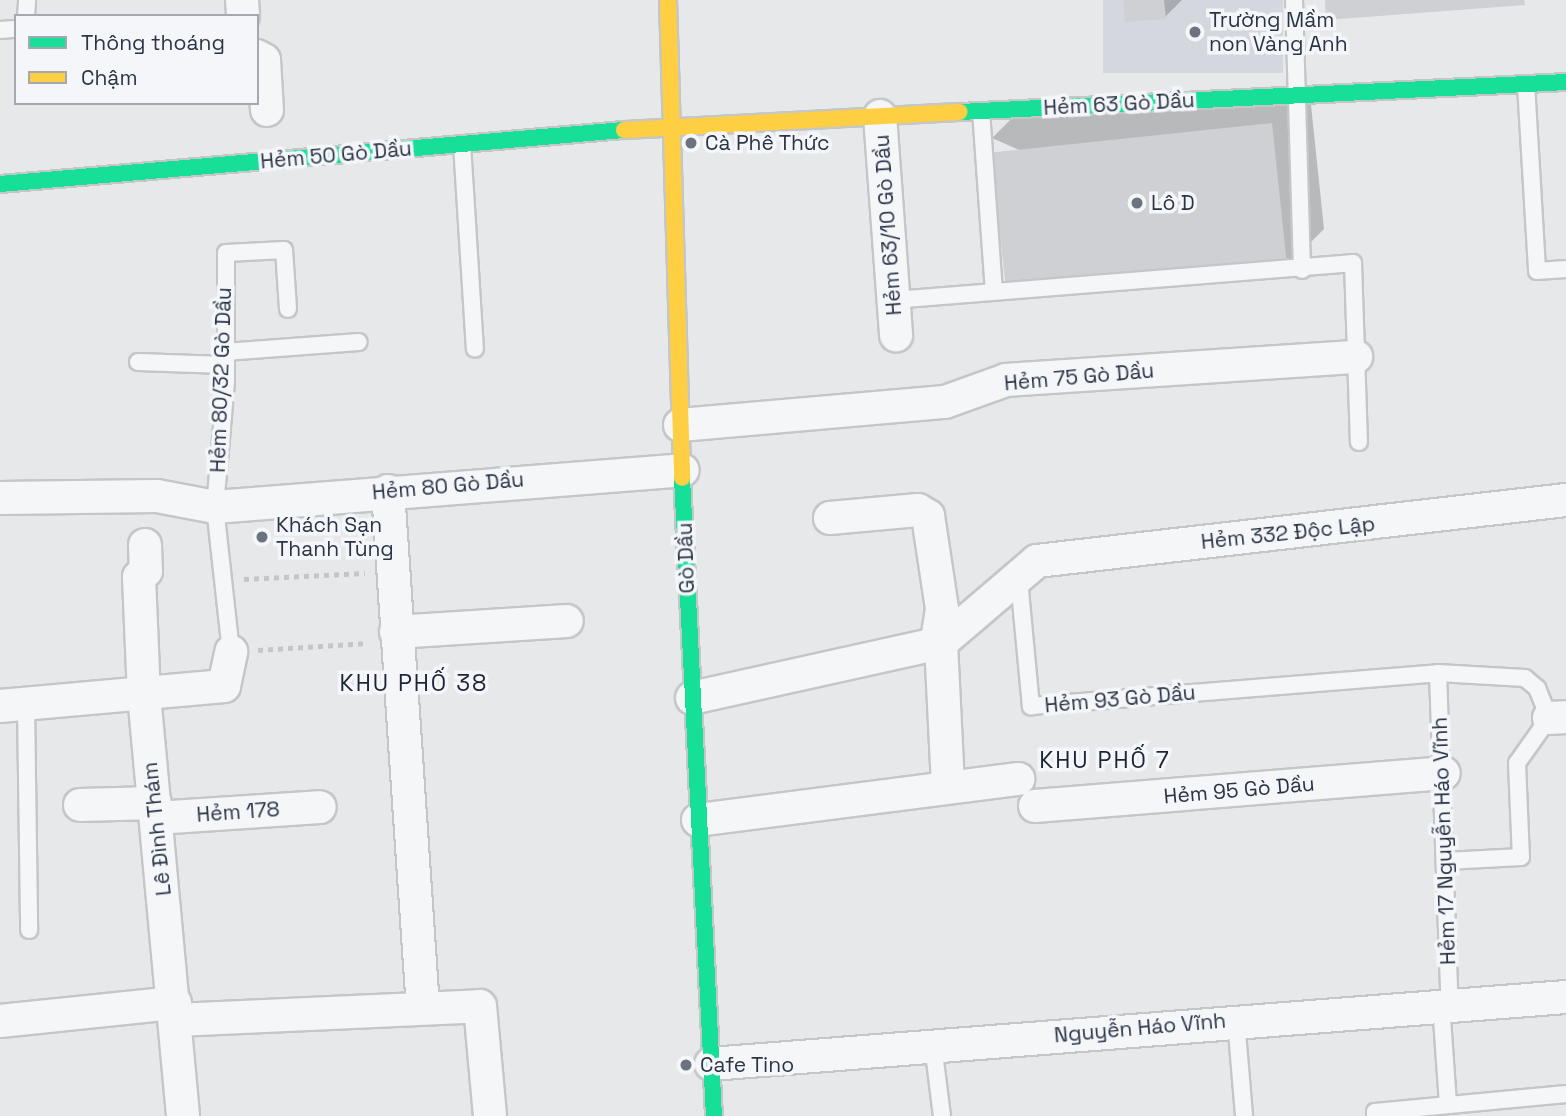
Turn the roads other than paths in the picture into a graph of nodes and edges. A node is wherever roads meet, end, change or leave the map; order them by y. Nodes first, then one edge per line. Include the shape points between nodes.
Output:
1 (668, 0) edge
2 (1294, 0) edge
3 (259, 57) edge
4 (1566, 82) edge
5 (1526, 84) junction
6 (1295, 95) junction
7 (267, 110) dead end
8 (981, 111) junction
9 (880, 116) junction
10 (673, 126) junction
11 (462, 144) junction
12 (0, 184) edge
13 (1566, 269) edge
14 (1302, 270) junction
15 (994, 292) junction
16 (894, 300) junction
17 (288, 309) dead end
18 (897, 335) dead end
19 (359, 342) dead end
20 (475, 349) dead end
21 (1356, 357) junction
22 (225, 358) junction
23 (138, 362) dead end
24 (681, 425) junction
25 (1359, 442) dead end
26 (683, 470) junction
27 (388, 491) junction
28 (0, 498) edge
29 (1566, 499) edge
30 (215, 507) junction
31 (830, 518) dead end
32 (145, 545) dead end
33 (1018, 580) junction
34 (567, 621) dead end
35 (396, 637) junction
36 (939, 644) junction
37 (232, 652) joint
38 (1437, 673) junction
39 (144, 695) junction
40 (692, 698) junction
41 (13, 705) edge
42 (1558, 717) edge
43 (1444, 773) junction
44 (1018, 779) dead end
45 (948, 786) junction
46 (80, 805) dead end
47 (1035, 806) dead end
48 (320, 807) dead end
49 (156, 810) junction
50 (698, 820) junction
51 (1446, 861) junction
52 (29, 930) dead end
53 (1566, 997) edge
54 (1446, 1006) junction
55 (423, 1008) junction
56 (176, 1012) junction
57 (1236, 1020) junction
58 (0, 1021) edge
59 (933, 1045) junction
60 (711, 1064) junction
61 (1566, 1094) edge
62 (1511, 1099) junction
63 (1448, 1104) junction
64 (183, 1116) edge
65 (490, 1116) edge
66 (714, 1116) edge
67 (942, 1116) edge
68 (1244, 1116) edge
69 (1375, 1116) edge
70 (1512, 1116) edge

1 - 10 street, Gò Dầu
2 - 6 lane
3 - 7 street via 264,60
4 - 5 street, Hẻm 63 Gò Dầu
5 - 6 street, Hẻm 63 Gò Dầu
5 - 13 lane via 1537,271
6 - 8 street, Hẻm 63 Gò Dầu
6 - 14 lane
8 - 9 street, Hẻm 63 Gò Dầu
8 - 15 lane
9 - 10 street, Hẻm 63 Gò Dầu
9 - 16 street, Hẻm 63/10 Gò Dầu
10 - 11 street, Hẻm 50 Gò Dầu
10 - 24 street, Gò Dầu
11 - 12 street, Hẻm 50 Gò Dầu
11 - 20 lane
14 - 15 lane
14 - 21 lane via 1353,263
15 - 16 lane
16 - 18 street, Hẻm 63/10 Gò Dầu
17 - 22 lane, Hẻm 80/32 Gò Dầu via 284,250 226,253
19 - 22 lane
21 - 24 street, Hẻm 75 Gò Dầu via 1006,380 945,402
21 - 25 lane
22 - 23 lane
22 - 30 lane, Hẻm 80/32 Gò Dầu
24 - 26 street, Gò Dầu
26 - 27 street, Hẻm 80 Gò Dầu
26 - 40 street, Gò Dầu
27 - 30 street, Hẻm 80 Gò Dầu
27 - 35 street
28 - 30 street, Hẻm 80 Gò Dầu via 158,496
29 - 33 street, Hẻm 332 Độc Lập via 1037,561
30 - 37 lane, Hẻm 80/32 Gò Dầu
31 - 36 street via 918,510 928,516 942,609
32 - 39 street, Lê Đình Thám via 146,571 139,577
33 - 36 street
33 - 38 lane, Hẻm 93 Gò Dầu via 1031,706
34 - 35 street
35 - 55 street
36 - 40 street
36 - 45 street
37 - 39 street via 224,686
38 - 42 lane via 1525,678
38 - 43 lane, Hẻm 17 Nguyễn Háo Vĩnh
39 - 41 street
39 - 49 street, Lê Đình Thám
40 - 50 street, Gò Dầu
41 - 52 lane
42 - 51 lane via 1517,763 1521,857
43 - 47 street, Hẻm 95 Gò Dầu
43 - 51 lane, Hẻm 17 Nguyễn Háo Vĩnh
44 - 45 street
45 - 50 street
46 - 49 street, Hẻm 178
48 - 49 street, Hẻm 178
49 - 56 street, Lê Đình Thám
50 - 60 street, Gò Dầu
51 - 54 lane, Hẻm 17 Nguyễn Háo Vĩnh
53 - 54 street, Nguyễn Háo Vĩnh
54 - 57 street, Nguyễn Háo Vĩnh
54 - 63 lane, Hẻm 17 Nguyễn Háo Vĩnh
55 - 56 street
55 - 65 street via 480,1006
56 - 58 street
56 - 64 street, Lê Đình Thám
57 - 59 street, Nguyễn Háo Vĩnh
57 - 68 lane
59 - 60 street, Nguyễn Háo Vĩnh
59 - 67 lane
60 - 66 street, Gò Dầu
61 - 62 lane
62 - 63 lane
62 - 70 lane
63 - 69 lane via 1375,1112

